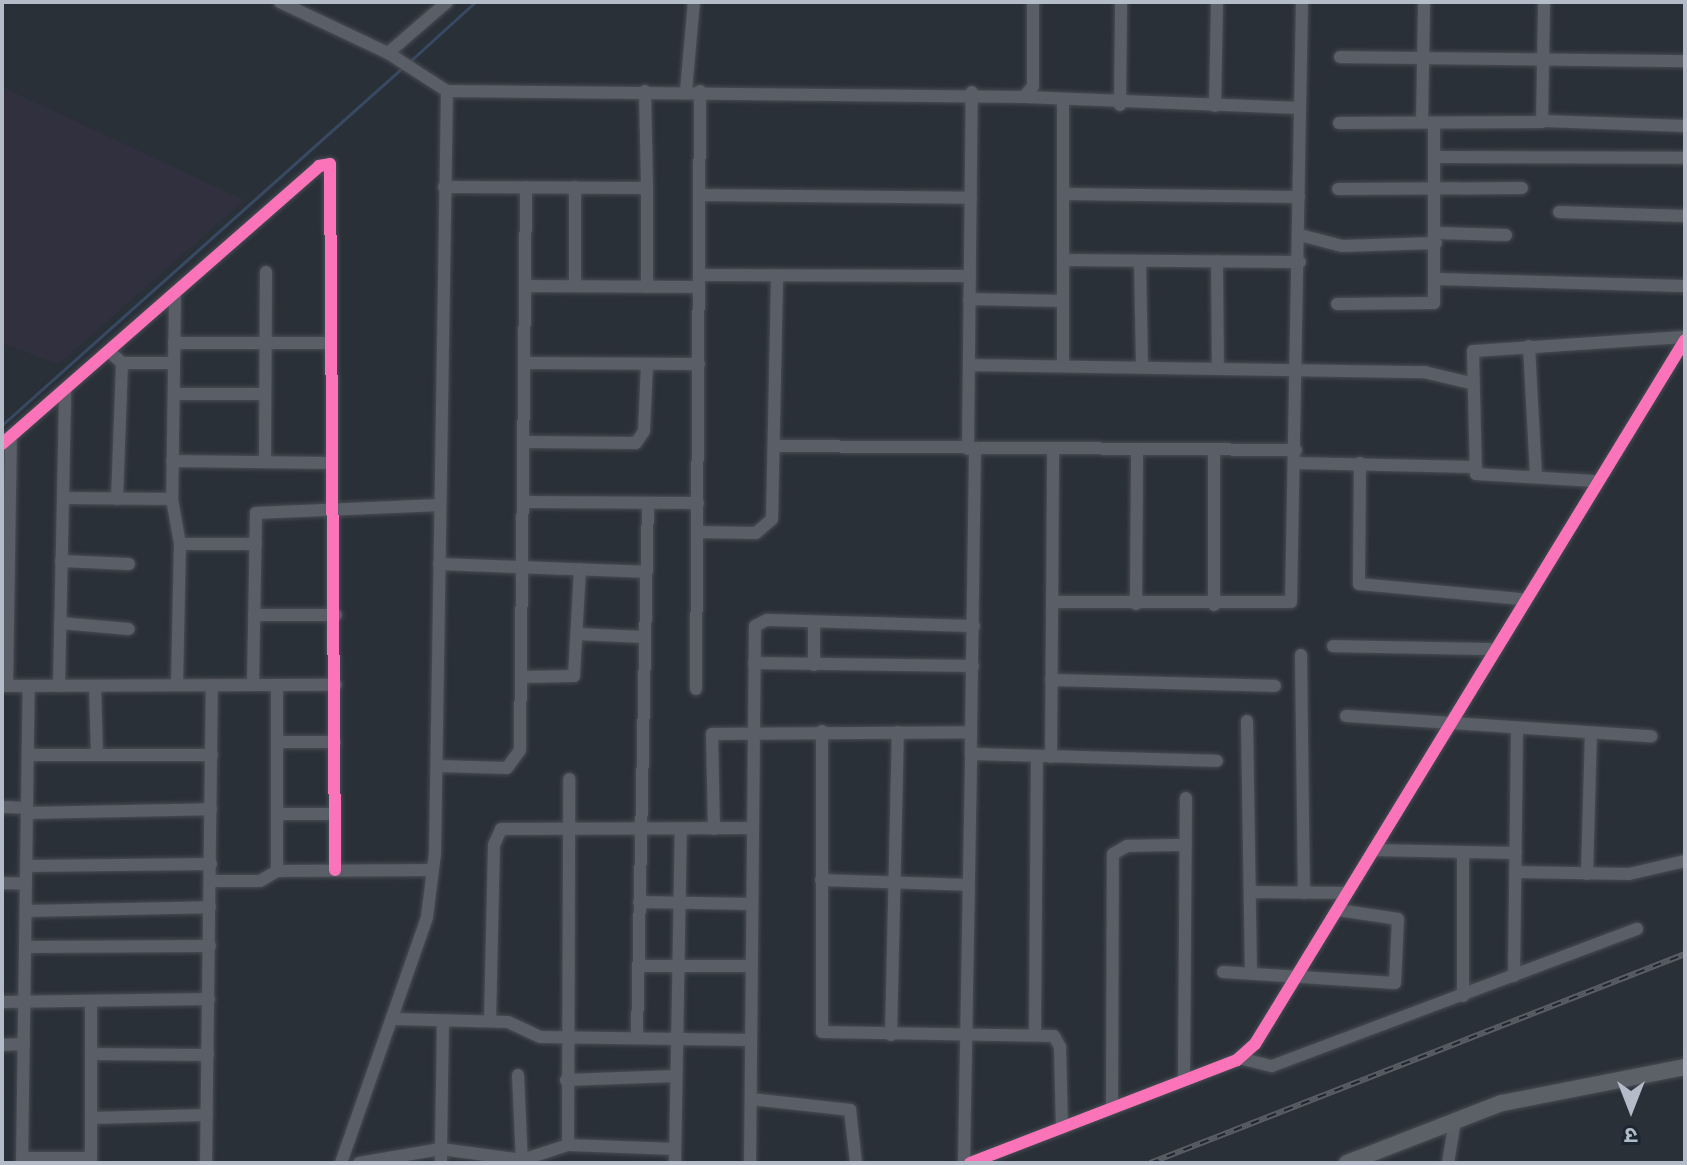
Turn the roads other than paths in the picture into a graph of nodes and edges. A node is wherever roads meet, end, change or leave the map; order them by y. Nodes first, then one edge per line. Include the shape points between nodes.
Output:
1 (280, 2) edge
2 (447, 2) edge
3 (694, 2) edge
4 (1033, 2) edge
5 (1121, 2) edge
6 (1217, 2) edge
7 (1302, 2) edge
8 (1424, 2) edge
9 (1544, 2) edge
10 (392, 56) junction
11 (1340, 57) dead end
12 (1422, 58) junction
13 (1543, 59) junction
14 (1685, 61) edge
15 (447, 91) junction
16 (645, 91) junction
17 (693, 91) junction
18 (972, 92) junction
19 (1024, 97) junction
20 (1063, 104) junction
21 (1120, 105) junction
22 (1215, 106) junction
23 (1300, 108) junction
24 (1543, 121) junction
25 (1339, 123) dead end
26 (1428, 123) junction
27 (1685, 126) edge
28 (1435, 157) junction
29 (1685, 158) edge
30 (444, 187) junction
31 (526, 187) junction
32 (575, 187) junction
33 (647, 188) junction
34 (1436, 188) junction
35 (1522, 188) dead end
36 (1338, 189) dead end
37 (1063, 194) junction
38 (700, 195) junction
39 (1299, 197) junction
40 (971, 198) junction
41 (1559, 212) dead end
42 (1685, 216) edge
43 (1300, 235) junction
44 (1506, 235) dead end
45 (1436, 238) junction
46 (1063, 260) junction
47 (1140, 261) junction
48 (1217, 261) junction
49 (1300, 262) junction
50 (266, 272) dead end
51 (777, 276) junction
52 (970, 276) junction
53 (1435, 279) junction
54 (699, 281) junction
55 (526, 286) junction
56 (575, 286) junction
57 (1685, 286) edge
58 (647, 287) junction
59 (175, 296) junction
60 (969, 299) junction
61 (1063, 301) junction
62 (1337, 304) dead end
63 (1685, 339) edge
64 (174, 343) junction
65 (265, 343) junction
66 (331, 343) junction
67 (1529, 346) junction
68 (110, 352) junction
69 (122, 363) junction
70 (174, 363) junction
71 (527, 363) junction
72 (647, 364) junction
73 (699, 364) junction
74 (969, 365) junction
75 (1063, 366) junction
76 (1142, 367) junction
77 (1218, 368) junction
78 (1297, 369) junction
79 (1470, 383) junction
80 (65, 390) junction
81 (174, 394) junction
82 (265, 394) junction
83 (6, 440) edge
84 (527, 442) junction
85 (775, 446) junction
86 (972, 449) junction
87 (1053, 449) junction
88 (1137, 450) junction
89 (1214, 450) junction
90 (1296, 457) junction
91 (172, 461) junction
92 (265, 461) junction
93 (328, 463) junction
94 (1360, 463) junction
95 (1472, 467) junction
96 (1536, 476) junction
97 (1594, 481) junction
98 (63, 498) junction
99 (117, 499) junction
100 (172, 499) junction
101 (527, 502) junction
102 (648, 503) junction
103 (698, 503) junction
104 (440, 505) junction
105 (335, 506) junction
106 (698, 532) junction
107 (180, 544) junction
108 (256, 544) junction
109 (61, 561) junction
110 (129, 564) dead end
111 (439, 564) junction
112 (526, 566) junction
113 (580, 569) junction
114 (644, 572) junction
115 (1522, 599) junction
116 (1052, 602) junction
117 (1136, 604) junction
118 (1214, 605) junction
119 (254, 615) junction
120 (336, 615) junction
121 (60, 623) junction
122 (814, 624) junction
123 (974, 626) junction
124 (129, 629) dead end
125 (578, 634) junction
126 (643, 637) junction
127 (1333, 646) dead end
128 (1492, 649) junction
129 (1301, 655) dead end
130 (754, 663) junction
131 (814, 665) junction
132 (973, 666) junction
133 (523, 677) junction
134 (1051, 680) junction
135 (177, 685) junction
136 (212, 685) junction
137 (253, 685) junction
138 (277, 685) junction
139 (336, 685) junction
140 (4, 686) edge
141 (29, 686) junction
142 (59, 686) junction
143 (95, 686) junction
144 (1275, 686) dead end
145 (696, 689) dead end
146 (1346, 716) dead end
147 (1247, 721) dead end
148 (1446, 725) junction
149 (753, 730) junction
150 (1517, 730) junction
151 (822, 731) junction
152 (898, 732) junction
153 (971, 732) junction
154 (1591, 733) junction
155 (1651, 736) dead end
156 (279, 742) junction
157 (335, 742) junction
158 (971, 754) junction
159 (28, 755) junction
160 (97, 755) junction
161 (212, 755) junction
162 (1044, 757) junction
163 (1217, 761) dead end
164 (437, 766) junction
165 (569, 779) dead end
166 (1186, 798) dead end
167 (2, 807) edge
168 (211, 809) junction
169 (27, 810) junction
170 (279, 814) junction
171 (335, 814) junction
172 (753, 828) junction
173 (714, 829) junction
174 (681, 830) junction
175 (571, 831) junction
176 (640, 831) junction
177 (1186, 845) junction
178 (1373, 850) junction
179 (1463, 852) junction
180 (1516, 853) junction
181 (1685, 861) edge
182 (211, 864) junction
183 (27, 866) junction
184 (335, 870) junction
185 (433, 870) junction
186 (277, 871) junction
187 (1515, 872) junction
188 (1587, 874) junction
189 (821, 880) junction
190 (210, 881) junction
191 (2, 883) edge
192 (898, 883) junction
193 (26, 884) junction
194 (968, 885) junction
195 (1252, 892) junction
196 (1304, 893) junction
197 (1347, 893) junction
198 (639, 902) junction
199 (680, 903) junction
200 (752, 904) junction
201 (210, 907) junction
202 (1338, 910) junction
203 (26, 911) junction
204 (1637, 929) dead end
205 (210, 946) junction
206 (26, 947) junction
207 (678, 965) junction
208 (638, 966) junction
209 (752, 966) junction
210 (1223, 972) dead end
211 (1251, 973) junction
212 (1514, 976) junction
213 (1297, 978) junction
214 (1463, 996) junction
215 (209, 999) junction
216 (91, 1001) junction
217 (2, 1002) edge
218 (25, 1002) junction
219 (395, 1019) junction
220 (443, 1021) junction
221 (490, 1021) junction
222 (965, 1034) junction
223 (637, 1035) junction
224 (891, 1035) junction
225 (1035, 1035) junction
226 (565, 1036) junction
227 (677, 1037) junction
228 (751, 1040) junction
229 (24, 1044) junction
230 (2, 1045) edge
231 (91, 1054) junction
232 (208, 1055) junction
233 (1685, 1057) edge
234 (1239, 1058) junction
235 (1685, 1067) edge
236 (518, 1075) dead end
237 (675, 1076) junction
238 (1184, 1079) junction
239 (566, 1080) junction
240 (751, 1099) junction
241 (1502, 1103) junction
242 (1112, 1107) junction
243 (207, 1115) junction
244 (91, 1118) junction
245 (1455, 1121) junction
246 (1062, 1128) junction
247 (568, 1145) junction
248 (441, 1156) edge
249 (675, 1156) edge
250 (22, 1160) edge
251 (91, 1161) edge
252 (522, 1162) edge
253 (206, 1163) edge
254 (341, 1163) edge
255 (359, 1163) edge
256 (750, 1163) edge
257 (856, 1163) edge
258 (964, 1163) edge
259 (970, 1163) edge
260 (1347, 1163) edge
261 (1448, 1163) edge

1 - 10 street
2 - 10 street
3 - 17 street
4 - 19 street via 1033,86
5 - 21 street
6 - 22 street
7 - 23 street
8 - 12 street
9 - 13 street
10 - 15 street
11 - 12 street
12 - 13 street
12 - 26 street
13 - 14 street
13 - 24 street
15 - 16 street
15 - 30 street
16 - 17 street
16 - 33 street
17 - 18 street
17 - 38 street
18 - 19 street
18 - 40 street
19 - 20 street
20 - 21 street
20 - 37 street
21 - 22 street
22 - 23 street
23 - 39 street
24 - 26 street
24 - 27 street
25 - 26 street
26 - 28 street
28 - 29 street
28 - 34 street
30 - 31 street
30 - 104 street
31 - 32 street
31 - 55 street
32 - 33 street
32 - 56 street
33 - 58 street
34 - 35 street
34 - 36 street
34 - 45 street
37 - 39 street
37 - 46 street
38 - 40 street
38 - 54 street
39 - 43 street
40 - 52 street
41 - 42 street
43 - 45 street via 1342,246
43 - 49 street
44 - 45 street
45 - 53 street
46 - 47 street
46 - 61 street
47 - 48 street
47 - 76 street
48 - 49 street
48 - 77 street
49 - 78 street
50 - 65 street
51 - 52 street
51 - 54 street
51 - 85 street
52 - 60 street
53 - 57 street
53 - 62 street via 1430,305
54 - 58 street
54 - 73 street
55 - 56 street
55 - 71 street
56 - 58 street
59 - 64 street
59 - 66 street via 325,162 332,169
59 - 68 street
60 - 61 street
60 - 74 street
61 - 75 street
63 - 67 street
63 - 97 street
64 - 65 street
64 - 70 street
65 - 66 street
65 - 82 street
66 - 93 street
67 - 79 street via 1473,351
67 - 96 street
68 - 69 street
68 - 80 street
69 - 70 street
69 - 99 street
70 - 81 street
71 - 72 street
71 - 84 street
72 - 73 street
72 - 84 street via 644,431 636,443
73 - 103 street
74 - 75 street
74 - 86 street
75 - 76 street
76 - 77 street
77 - 78 street
78 - 79 street via 1424,372
78 - 90 street
79 - 95 street
80 - 83 street
80 - 98 street
81 - 82 street
81 - 91 street
82 - 92 street
83 - 140 street
84 - 101 street
85 - 86 street
85 - 106 street via 769,527
86 - 87 street
86 - 123 street
87 - 88 street
87 - 116 street
88 - 89 street
88 - 117 street
89 - 90 street
89 - 118 street
90 - 94 street
90 - 118 street via 1291,602
91 - 92 street
91 - 100 street
92 - 93 street
93 - 105 street
94 - 95 street
94 - 115 street via 1359,584
95 - 96 street via 1479,476
96 - 97 street
97 - 115 street
98 - 99 street
98 - 109 street
99 - 100 street
100 - 107 street
101 - 102 street
101 - 112 street
102 - 103 street
102 - 114 street
103 - 106 street
104 - 105 street
104 - 111 street
105 - 108 street via 262,510
105 - 120 street
106 - 145 street
107 - 108 street
107 - 135 street
108 - 119 street
109 - 110 street
109 - 121 street
111 - 112 street
111 - 164 street
112 - 113 street
112 - 133 street
113 - 114 street
113 - 125 street
114 - 126 street
115 - 128 street
116 - 117 street
116 - 134 street
117 - 118 street
119 - 120 street
119 - 137 street
120 - 139 street
121 - 124 street
121 - 142 street
122 - 123 street
122 - 130 street via 759,622
122 - 131 street
123 - 132 street
125 - 126 street
125 - 133 street via 574,676
126 - 176 street
127 - 128 street
128 - 148 street
129 - 196 street
130 - 131 street
130 - 149 street
131 - 132 street
132 - 153 street
133 - 164 street via 516,761 498,769
134 - 144 street
134 - 162 street
135 - 136 street
135 - 143 street
136 - 137 street
136 - 161 street
137 - 138 street
138 - 139 street
138 - 156 street
139 - 157 street
140 - 141 street
141 - 142 street
141 - 159 street
142 - 143 street
143 - 160 street
146 - 148 street
147 - 195 street
148 - 150 street
148 - 178 street
149 - 151 street
149 - 172 street
149 - 173 street via 712,734
150 - 154 street
150 - 180 street
151 - 152 street
151 - 189 street
152 - 153 street
152 - 192 street
153 - 158 street
154 - 155 street
154 - 188 street
156 - 157 street
156 - 170 street
157 - 171 street
158 - 162 street
158 - 194 street
159 - 160 street
159 - 169 street
160 - 161 street
161 - 168 street
162 - 163 street
162 - 225 street
164 - 185 street
165 - 175 street
166 - 177 street
167 - 169 street
168 - 169 street
168 - 182 street
169 - 183 street
170 - 171 street
170 - 186 street
171 - 184 street
172 - 173 street
172 - 200 street
173 - 174 street
174 - 176 street
174 - 199 street
175 - 176 street
175 - 221 street via 512,828 495,835
175 - 226 street
176 - 198 street
177 - 238 street
177 - 242 street via 1127,846 1113,854
178 - 179 street
178 - 197 street
179 - 180 street
179 - 214 street
180 - 187 street
181 - 188 street
182 - 183 street
182 - 190 street
183 - 193 street
184 - 185 street
184 - 186 street
185 - 219 street
186 - 190 street via 260,881
187 - 188 street
187 - 212 street
189 - 192 street
189 - 224 street via 819,1027 827,1035
190 - 201 street
191 - 193 street
192 - 194 street
192 - 224 street
193 - 203 street
194 - 222 street
195 - 196 street
195 - 211 street
196 - 197 street
197 - 202 street
198 - 199 street
198 - 208 street
199 - 200 street
199 - 207 street
200 - 209 street
201 - 203 street
201 - 205 street
202 - 213 street
202 - 213 street via 1398,919 1399,979 1388,985
203 - 206 street
204 - 212 street
205 - 206 street
205 - 215 street
206 - 218 street
207 - 208 street
207 - 209 street
207 - 227 street
208 - 223 street
209 - 228 street
210 - 211 street
211 - 213 street
212 - 214 street
213 - 234 street
214 - 234 street via 1272,1066
215 - 216 street
215 - 232 street
216 - 218 street
216 - 231 street
217 - 218 street
218 - 229 street
219 - 220 street
219 - 254 street
220 - 221 street
220 - 248 street
221 - 226 street
222 - 224 street
222 - 225 street
222 - 258 street
223 - 226 street
223 - 227 street
225 - 246 street via 1054,1036 1060,1047
226 - 239 street
227 - 228 street
227 - 237 street
228 - 240 street
229 - 230 street
229 - 250 street
231 - 232 street
231 - 244 street
232 - 243 street
233 - 241 main road via 1531,1087
234 - 238 street
235 - 241 main road
236 - 252 street
237 - 239 street
237 - 249 street
238 - 242 street
239 - 247 street
240 - 256 street
240 - 257 street via 850,1110
241 - 245 main road
242 - 246 street
243 - 244 street
243 - 253 street
244 - 251 street
245 - 260 main road
245 - 261 street
246 - 259 street
247 - 249 street
247 - 252 street
248 - 252 street
248 - 255 street
250 - 251 street

